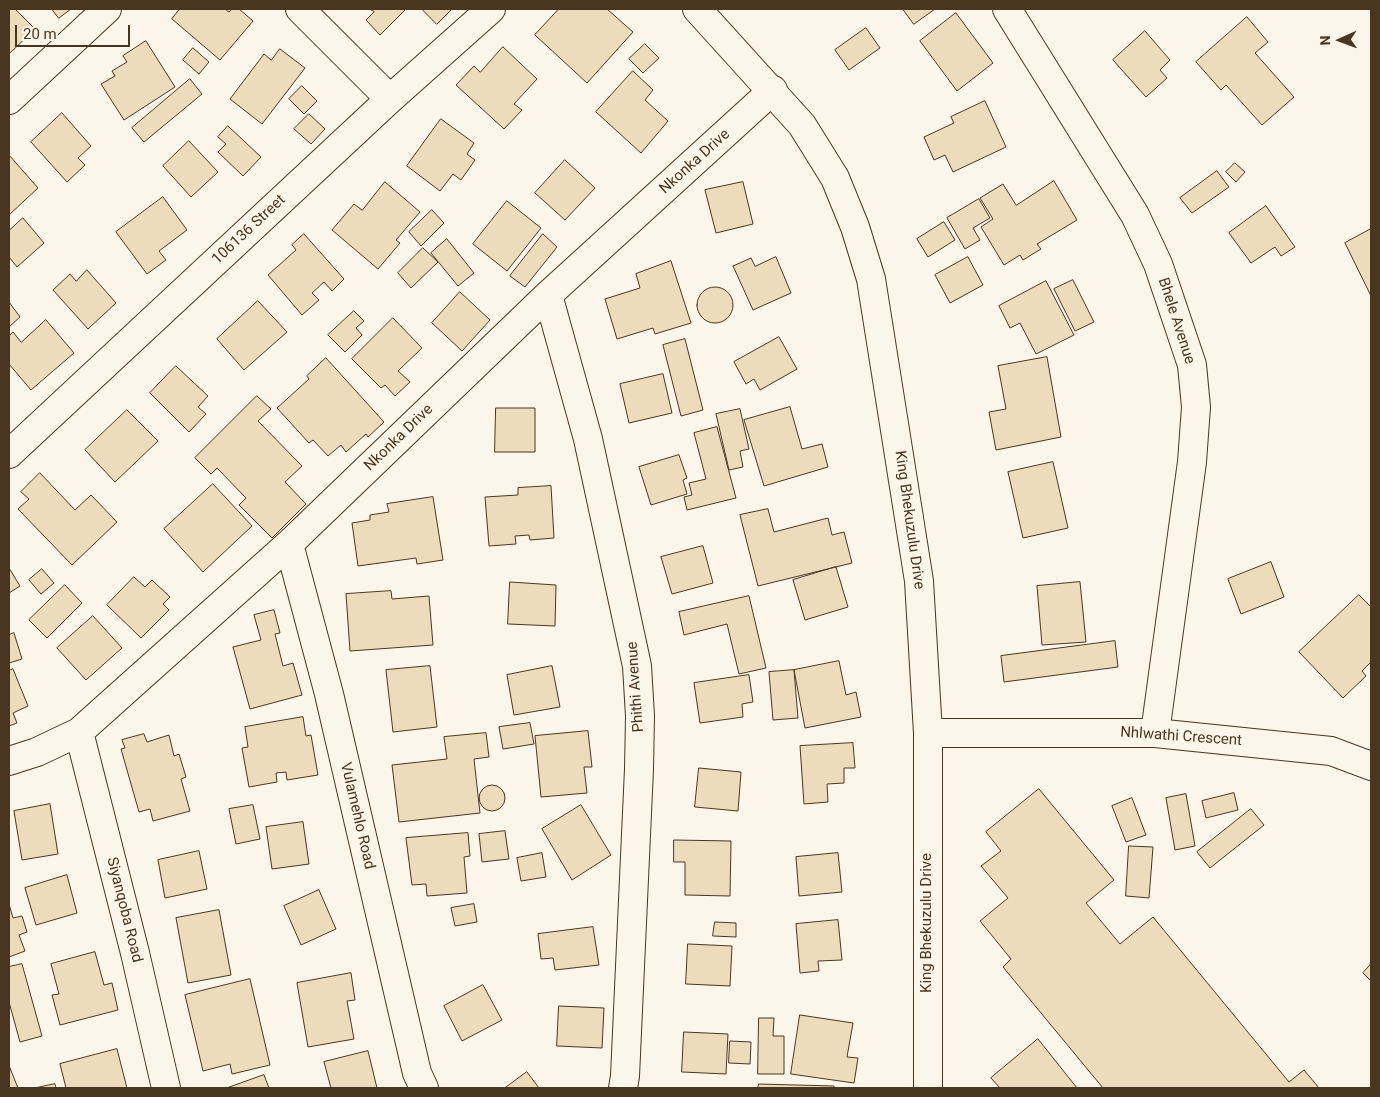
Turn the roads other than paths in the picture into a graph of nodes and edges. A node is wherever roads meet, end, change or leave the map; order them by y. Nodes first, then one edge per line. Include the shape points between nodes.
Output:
1 (108, 9) edge
2 (300, 9) edge
3 (491, 9) edge
4 (697, 9) edge
5 (1007, 9) edge
6 (773, 90) junction
7 (390, 99) junction
8 (9, 100) edge
9 (548, 295) junction
10 (9, 454) edge
11 (289, 544) junction
12 (79, 732) junction
13 (1155, 732) junction
14 (928, 733) junction
15 (9, 761) edge
16 (1371, 766) edge
17 (166, 1088) edge
18 (424, 1088) edge
19 (623, 1088) edge
20 (928, 1088) edge

1 - 8 street
2 - 7 street
3 - 7 street, 106136 Street
4 - 6 street, King Bhekuzulu Drive
5 - 13 street, Bhele Avenue via 1135,215 1158,264 1192,365 1196,407 1192,462
6 - 9 street, Nkonka Drive
6 - 14 street, King Bhekuzulu Drive via 802,125 835,178 871,278 919,581
7 - 10 street, 106136 Street
9 - 11 street, Nkonka Drive
9 - 19 street, Phithi Avenue via 588,439 637,666 639,769
11 - 12 street, Nkonka Drive
11 - 18 street, Vulamehlo Road via 331,703 417,1073
12 - 15 street, Nkonka Drive via 38,752
12 - 17 street, Siyanqoba Road via 136,952
13 - 14 street, Nhlwathi Crescent
13 - 16 street, Nhlwathi Crescent via 1331,751
14 - 20 street, King Bhekuzulu Drive

